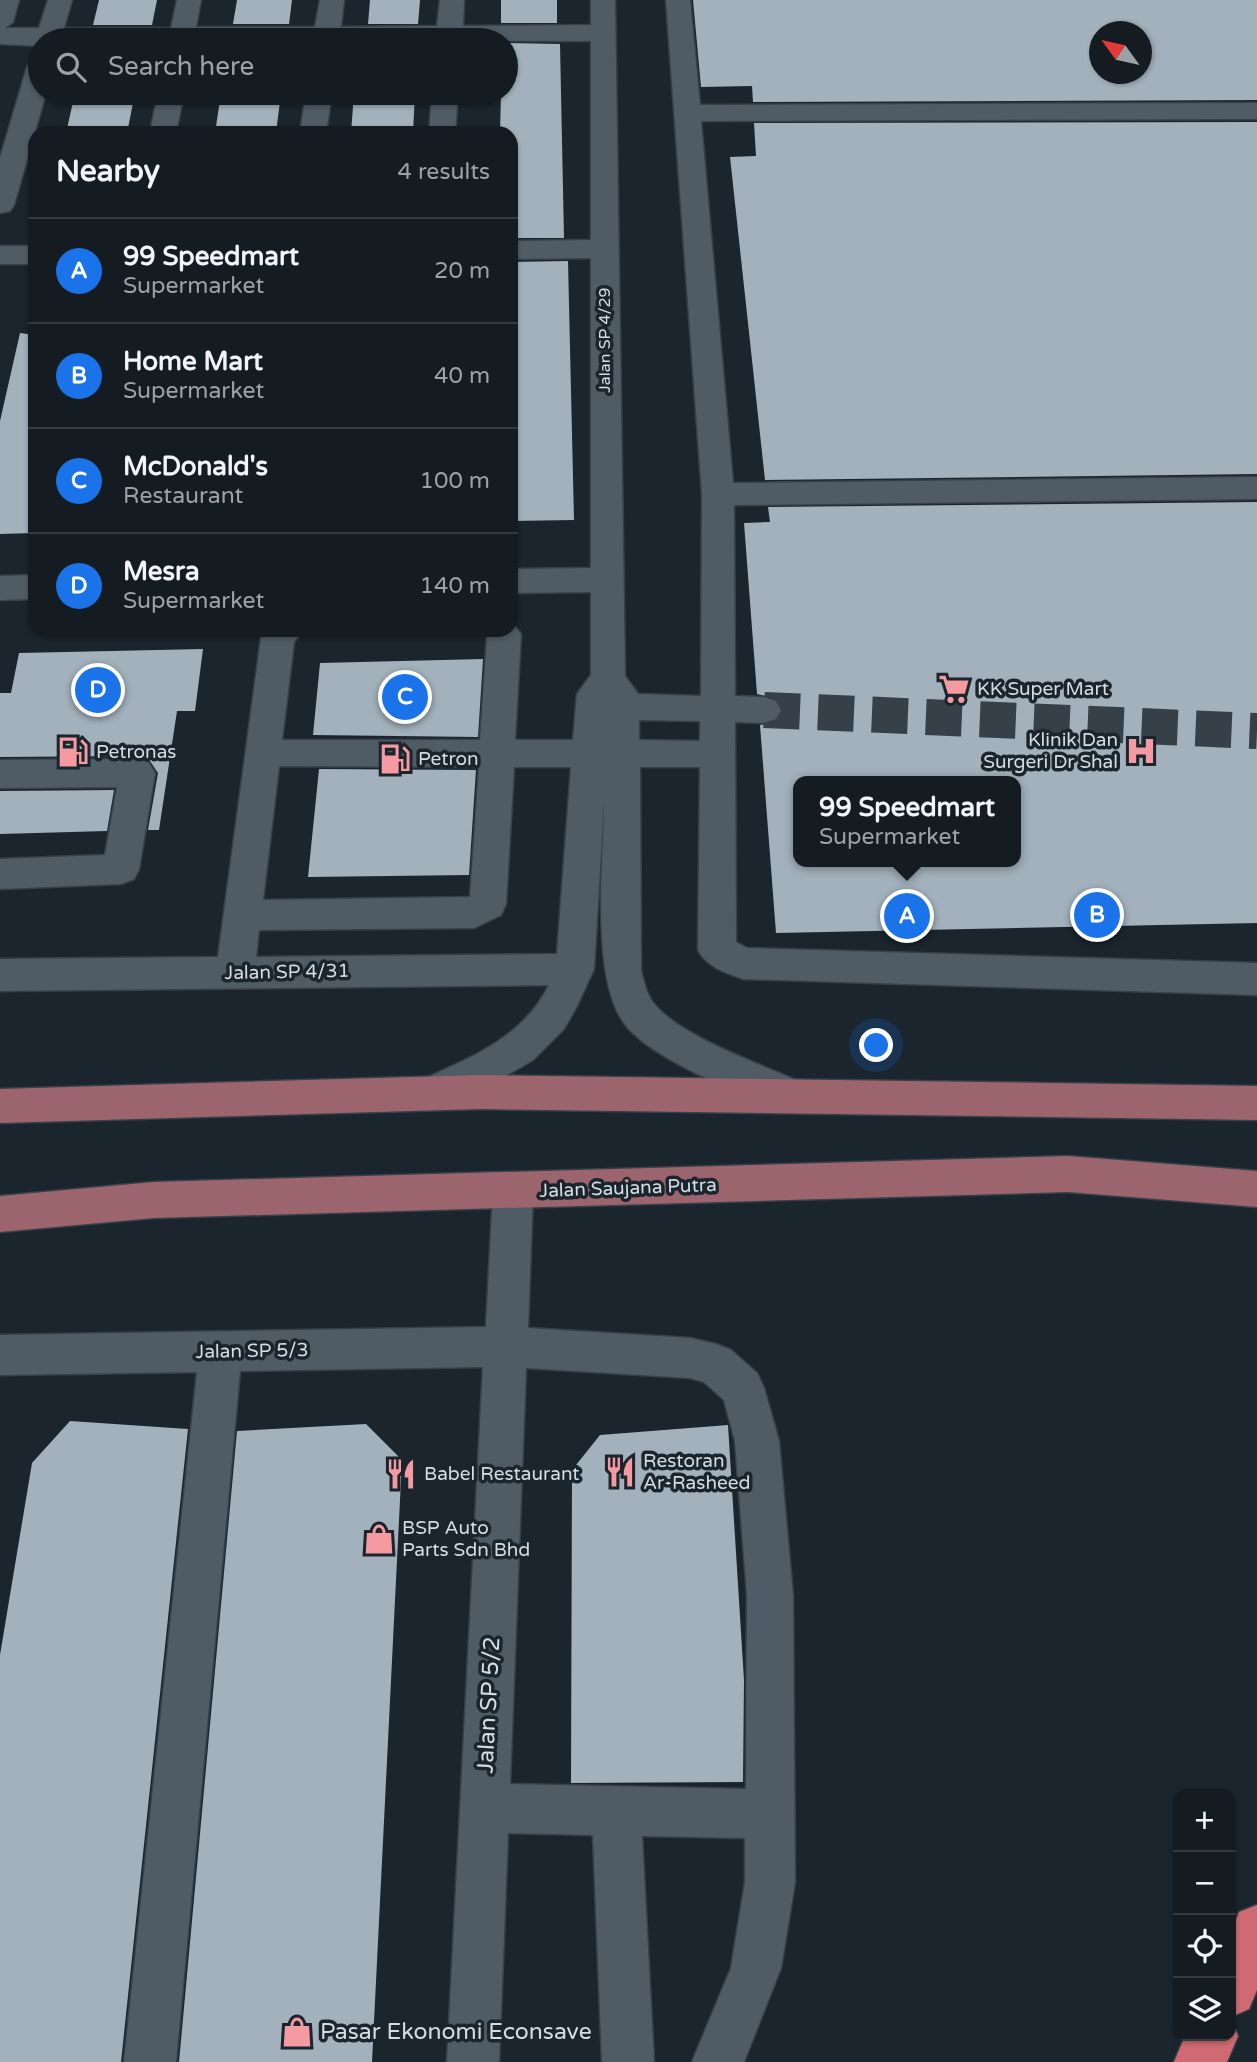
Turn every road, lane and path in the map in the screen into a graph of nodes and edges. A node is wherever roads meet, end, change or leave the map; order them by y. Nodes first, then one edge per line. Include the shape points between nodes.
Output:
1 (7, 0) edge
2 (60, 0) edge
3 (190, 0) edge
4 (332, 0) edge
5 (452, 0) edge
6 (603, 0) edge
7 (678, 0) edge
8 (0, 22) edge
9 (52, 28) edge
10 (184, 28) edge
11 (328, 28) edge
12 (450, 28) edge
13 (603, 33) junction
14 (518, 35) edge
15 (0, 36) edge
16 (28, 37) edge
17 (29, 105) edge
18 (169, 105) edge
19 (317, 105) edge
20 (444, 105) edge
21 (1257, 111) edge
22 (685, 113) junction
23 (164, 126) edge
24 (314, 126) edge
25 (443, 126) edge
26 (0, 205) edge
27 (605, 249) junction
28 (518, 250) edge
29 (0, 255) edge
30 (28, 255) edge
31 (1257, 488) edge
32 (718, 495) junction
33 (607, 580) junction
34 (518, 581) edge
35 (28, 587) edge
36 (0, 588) edge
37 (279, 637) edge
38 (504, 637) edge
39 (607, 697) junction
40 (717, 707) junction
41 (263, 753) junction
42 (497, 753) junction
43 (606, 754) junction
44 (717, 767) junction
45 (0, 774) edge
46 (0, 874) edge
47 (243, 915) junction
48 (1257, 955) edge
49 (575, 969) junction
50 (235, 973) junction
51 (1107, 974) junction
52 (0, 975) edge
53 (1257, 979) edge
54 (433, 1093) junction
55 (789, 1096) junction
56 (1255, 1098) edge
57 (0, 1106) edge
58 (1257, 1189) edge
59 (0, 1191) edge
60 (513, 1192) junction
61 (154, 1200) junction
62 (0, 1214) edge
63 (505, 1347) junction
64 (220, 1352) junction
65 (0, 1355) edge
66 (484, 1808) junction
67 (617, 1811) junction
68 (770, 1814) junction
69 (1257, 1930) edge
70 (1236, 1979) edge
71 (1210, 2041) edge
72 (150, 2062) edge
73 (473, 2062) edge
74 (628, 2062) edge
75 (718, 2062) edge
76 (1200, 2062) edge

1 - 8 street
2 - 9 street
3 - 10 street
4 - 11 street
5 - 12 street
6 - 13 street, Jalan SP 4/29
7 - 22 street
13 - 14 street
13 - 27 street, Jalan SP 4/29
15 - 16 street
17 - 26 street
18 - 23 street
19 - 24 street
20 - 25 street
21 - 22 street
22 - 32 street
27 - 28 street
27 - 33 street, Jalan SP 4/29
29 - 30 street
31 - 32 street
32 - 40 street
33 - 34 street
33 - 39 street, Jalan SP 4/29
35 - 36 street
37 - 41 street
38 - 42 street
39 - 40 street
39 - 43 street, Jalan SP 4/29
40 - 44 street
40 - 44 street via 764,710 737,724
41 - 42 street
41 - 47 street
42 - 43 street
42 - 47 street via 488,904 474,913
43 - 44 street
43 - 49 street
43 - 55 street via 622,971 639,1014 657,1032
44 - 51 street via 717,950 743,963
45 - 46 street via 137,774 121,869
47 - 50 street
48 - 51 street
49 - 50 street, Jalan SP 4/31
49 - 54 street via 564,998 545,1027 515,1054
50 - 52 street, Jalan SP 4/31
51 - 53 street
54 - 55 main road
54 - 57 main road
55 - 56 main road
58 - 60 main road, Jalan Saujana Putra via 1068,1174
59 - 61 main road
60 - 61 main road, Jalan Saujana Putra
60 - 63 street, Jalan SP 5/2
61 - 62 main road, Jalan Saujana Putra
63 - 64 street, Jalan SP 5/3
63 - 66 street, Jalan SP 5/2
63 - 68 street, Jalan SP 5/3 via 690,1358 716,1364 742,1388 757,1441 770,1595
64 - 65 street, Jalan SP 5/3
64 - 72 street
66 - 67 street
66 - 73 street, Jalan SP 5/2
67 - 68 street
67 - 74 street
68 - 75 street, Jalan SP 5/3 via 770,1882 756,1968
69 - 70 highway
71 - 76 highway

